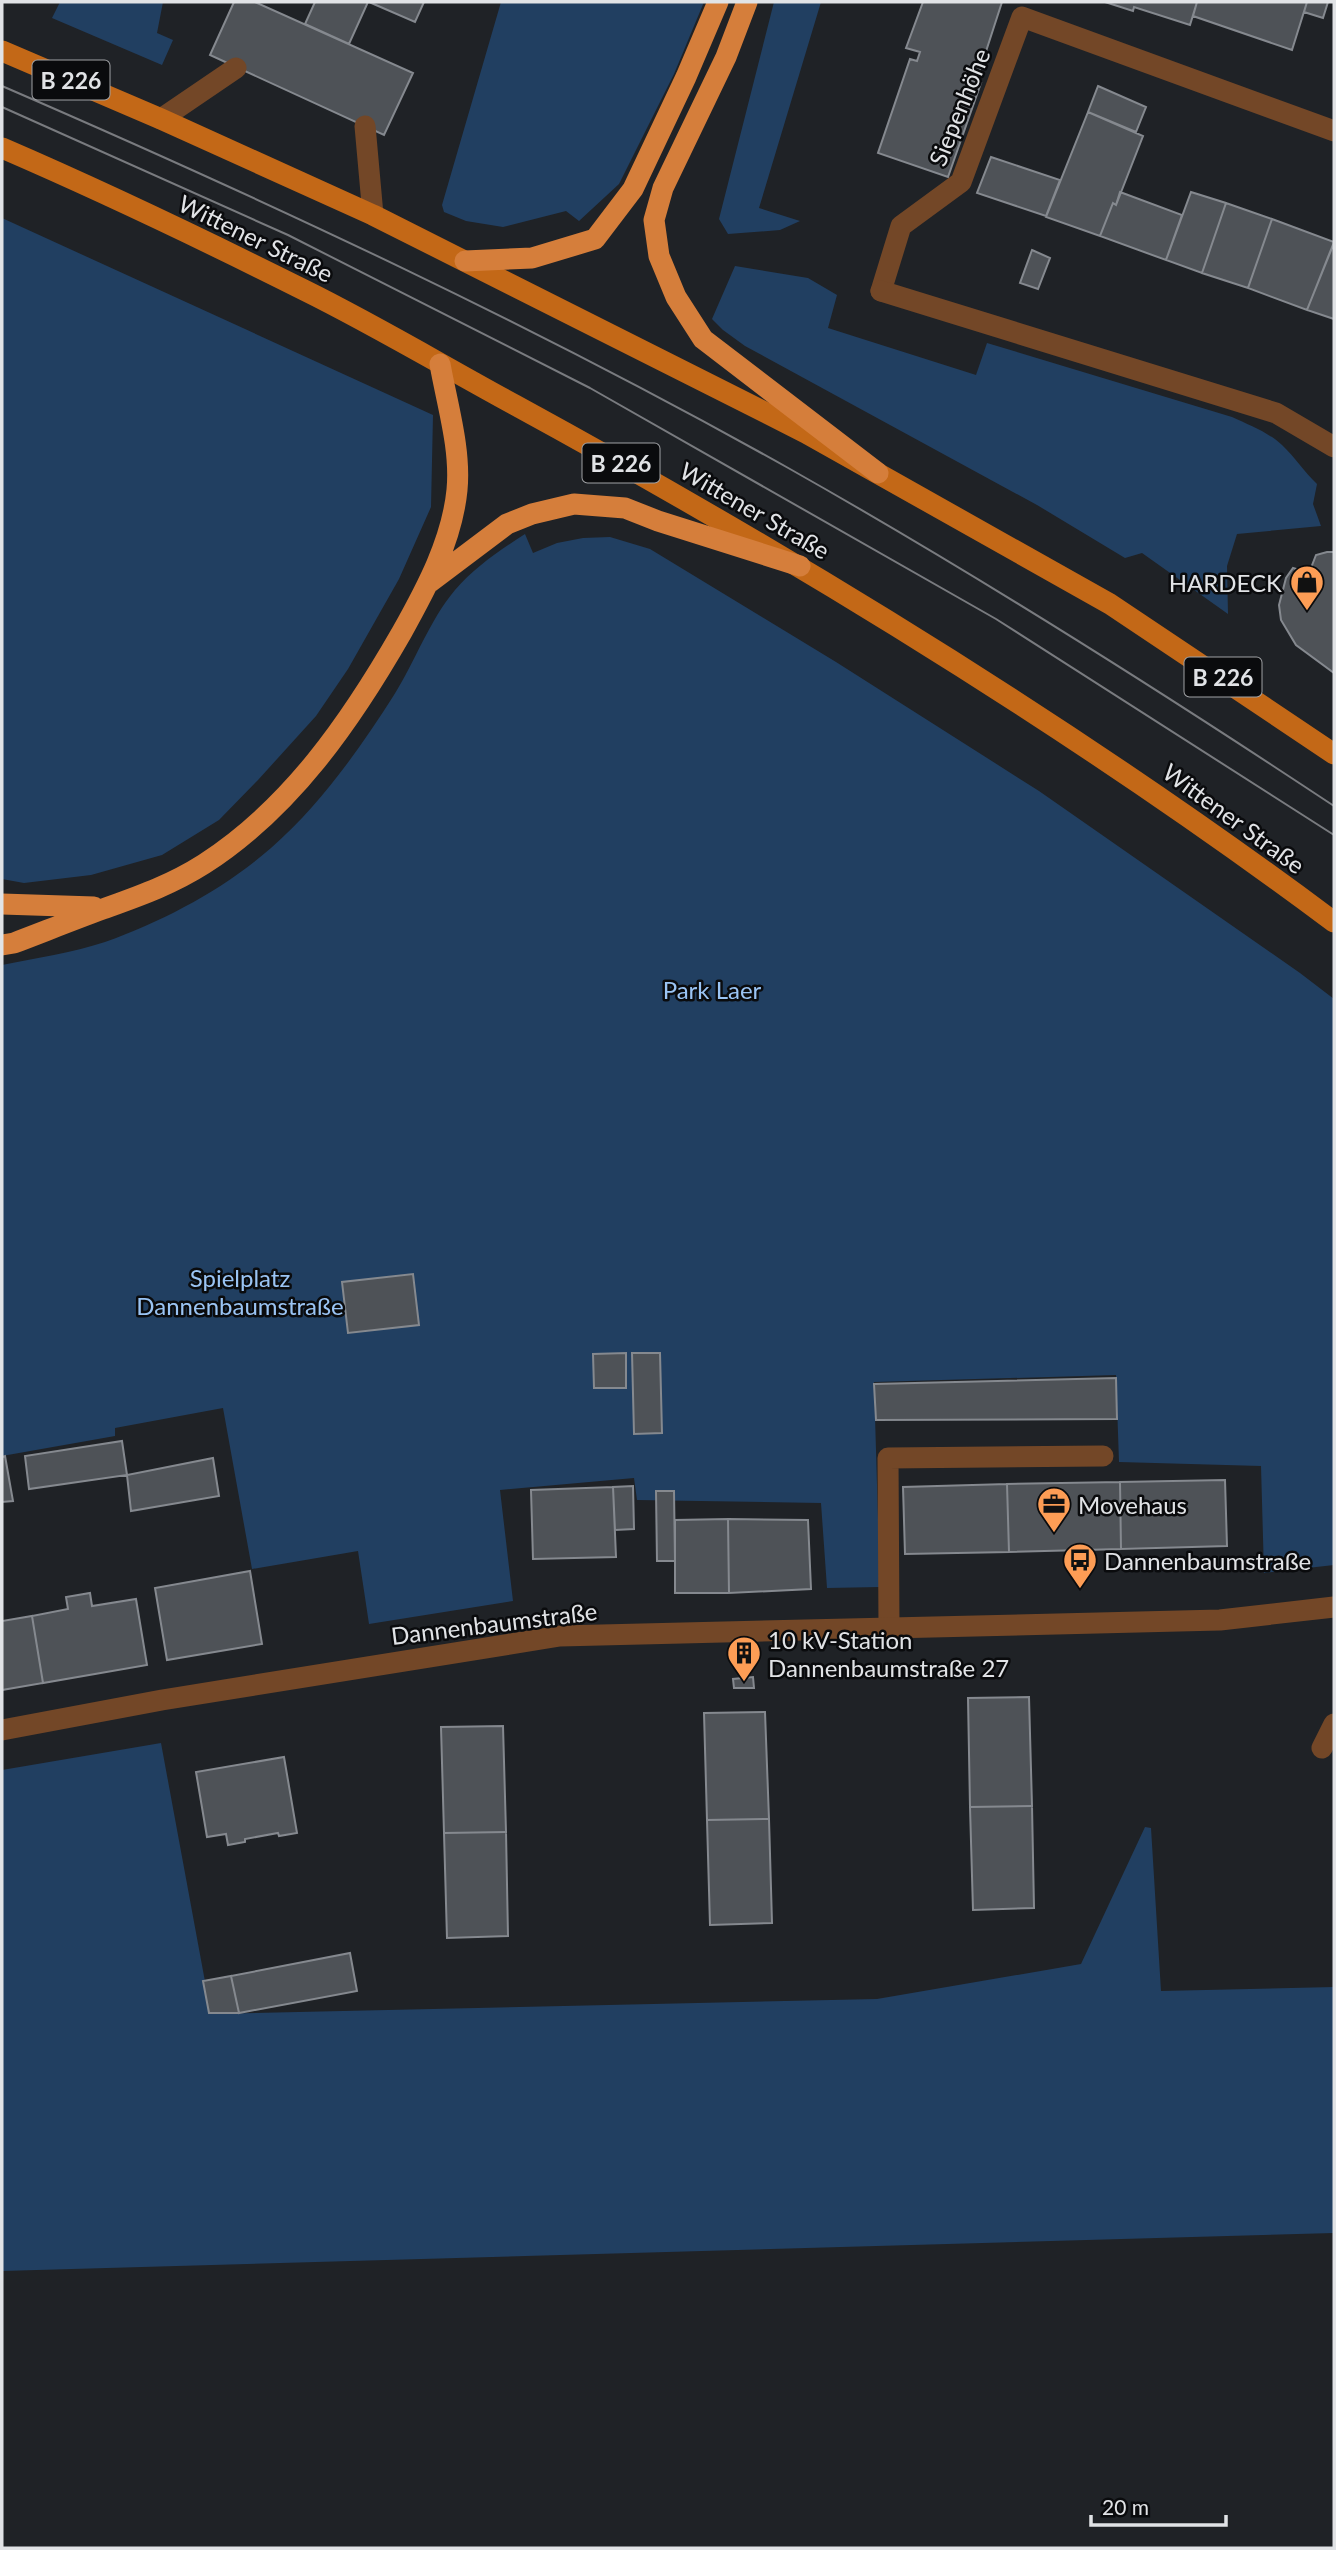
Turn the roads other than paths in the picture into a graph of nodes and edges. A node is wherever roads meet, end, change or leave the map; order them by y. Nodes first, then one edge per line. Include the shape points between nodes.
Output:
1 (718, 2) edge
2 (747, 2) edge
3 (2, 51) edge
4 (236, 68) dead end
5 (160, 119) junction
6 (365, 126) dead end
7 (1334, 131) edge
8 (2, 148) edge
9 (373, 215) junction
10 (464, 261) junction
11 (440, 364) junction
12 (1334, 447) edge
13 (878, 472) junction
14 (800, 566) junction
15 (430, 582) junction
16 (1334, 754) edge
17 (2, 904) edge
18 (107, 908) junction
19 (1334, 922) edge
20 (2, 945) edge
21 (1102, 1456) dead end
22 (1334, 1606) edge
23 (889, 1627) junction
24 (1334, 1724) edge
25 (2, 1730) edge
26 (1322, 1748) dead end

1 - 10 highway via 633,189 595,239 531,258
2 - 13 highway via 663,188 654,220 659,256 676,297 703,339
3 - 5 main road, B 226
4 - 5 street
5 - 9 main road, B 226
6 - 9 street
7 - 12 street, Siepenhöhe via 1022,17 961,182 901,226 881,291 1276,413
8 - 11 main road, Wittener Straße / B 226 via 307,291
9 - 10 main road, B 226
10 - 13 main road, B 226
11 - 14 main road, Wittener Straße / B 226
11 - 15 highway via 457,489
13 - 16 main road, B 226 via 1110,604
14 - 15 highway via 625,508 574,504 507,524
14 - 19 main road, Wittener Straße / B 226 via 1121,769
15 - 18 highway via 335,737 266,815 203,864 143,896
17 - 18 highway
18 - 20 highway
21 - 23 street via 887,1458
22 - 23 street, Dannenbaumstraße via 1220,1620
23 - 25 street, Dannenbaumstraße via 560,1636
24 - 26 street

